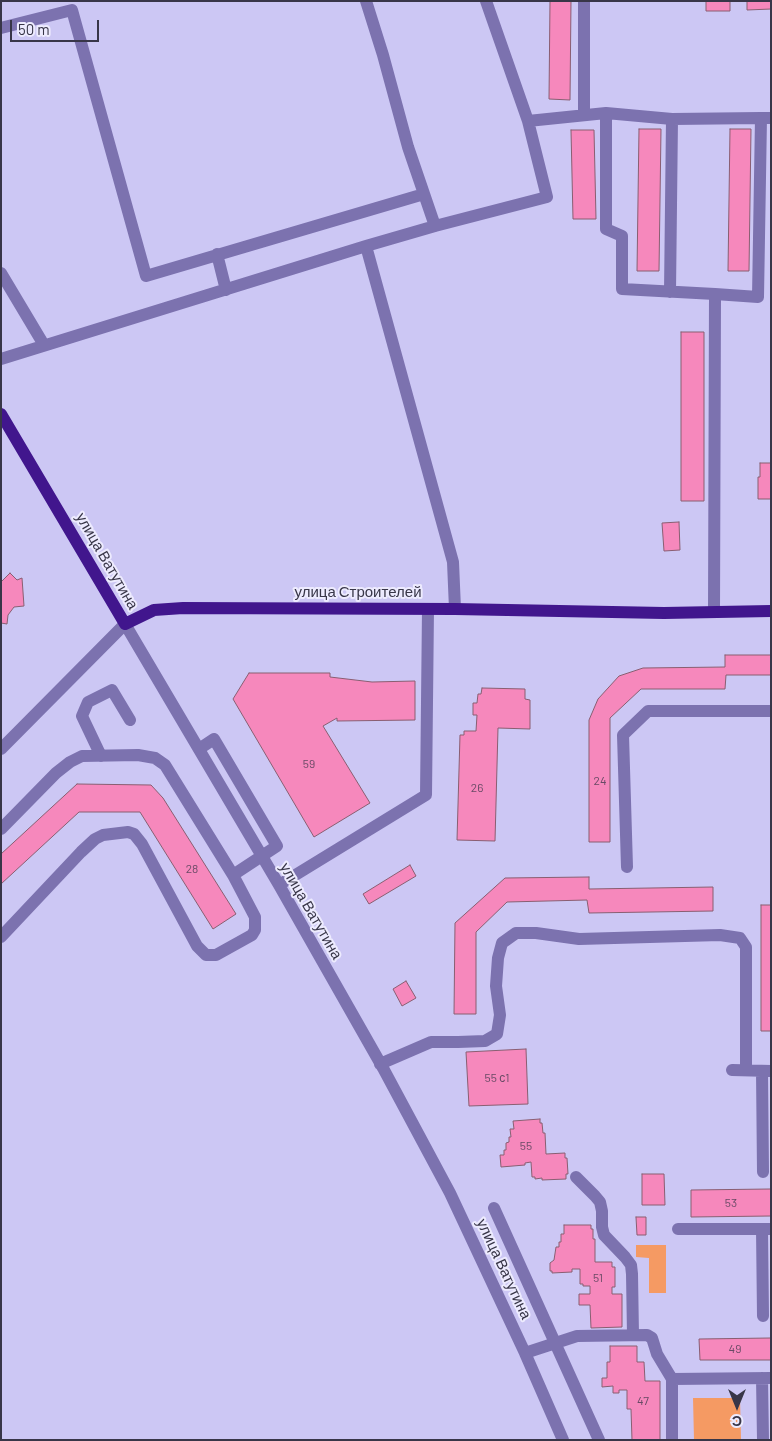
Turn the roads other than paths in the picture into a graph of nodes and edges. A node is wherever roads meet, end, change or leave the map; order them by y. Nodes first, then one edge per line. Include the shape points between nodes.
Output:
1 (366, 1) edge
2 (486, 1) edge
3 (584, 1) edge
4 (1, 28) edge
5 (606, 113) junction
6 (584, 115) junction
7 (766, 118) edge
8 (672, 119) junction
9 (528, 121) junction
10 (424, 194) junction
11 (435, 226) junction
12 (366, 246) junction
13 (217, 254) junction
14 (1, 273) edge
15 (226, 290) junction
16 (670, 292) junction
17 (714, 294) junction
18 (44, 345) junction
19 (1, 359) edge
20 (1, 414) edge
21 (428, 609) junction
22 (455, 609) junction
23 (771, 611) edge
24 (714, 612) junction
25 (125, 624) junction
26 (771, 711) edge
27 (130, 720) dead end
28 (1, 749) edge
29 (199, 749) junction
30 (101, 756) junction
31 (3, 824) edge
32 (261, 857) junction
33 (627, 867) dead end
34 (234, 875) junction
35 (278, 885) junction
36 (1, 937) edge
37 (380, 1064) junction
38 (766, 1071) edge
39 (763, 1172) dead end
40 (576, 1177) dead end
41 (494, 1208) dead end
42 (678, 1229) dead end
43 (766, 1229) edge
44 (763, 1316) dead end
45 (633, 1335) junction
46 (555, 1343) junction
47 (525, 1353) junction
48 (672, 1378) junction
49 (767, 1378) edge
50 (563, 1440) edge
51 (599, 1440) edge
52 (672, 1440) edge
53 (763, 1440) edge

1 - 10 street
2 - 9 street
3 - 6 street
4 - 13 street via 72,10 146,276
5 - 6 street
5 - 8 street
5 - 16 street via 606,229 622,236 622,289
6 - 9 street
7 - 8 street
7 - 17 street via 758,296
8 - 16 street
9 - 11 street via 547,197
10 - 11 street
10 - 13 street
11 - 12 street
12 - 15 street
12 - 22 street via 453,562
13 - 15 street
14 - 18 street
15 - 18 street
16 - 17 street
17 - 24 street
18 - 19 street
20 - 25 main road, улица Ватутина
21 - 22 main road, улица Строителей
21 - 25 main road, улица Строителей via 183,608 154,610
21 - 35 street via 426,795
22 - 24 main road, улица Строителей
23 - 24 main road, улица Строителей
25 - 28 street, улица Строителей
25 - 29 street, улица Ватутина
26 - 33 street via 648,711 623,735
27 - 30 street via 112,690 88,702 82,716
29 - 32 street, улица Ватутина
29 - 32 street via 214,739 277,846
30 - 31 street via 82,756 70,762
30 - 34 street via 138,755 155,758 165,765
32 - 34 street
32 - 35 street, улица Ватутина
34 - 36 street via 255,917 255,930 252,936 216,955 206,955 197,946 142,844 128,832 95,839
35 - 37 street, улица Ватутина
37 - 38 street via 431,1042 485,1041 497,1034 500,1015 496,986 498,958 502,943 516,934 579,939 720,935 740,938 746,948 746,1066 738,1070
37 - 47 street, улица Ватутина via 450,1193
38 - 39 street
40 - 45 street via 600,1202 604,1235 631,1265
41 - 46 street
42 - 43 street
43 - 44 street
45 - 46 street via 577,1336
45 - 48 street via 647,1334 652,1338 657,1354
46 - 47 street
46 - 51 street
47 - 50 street, улица Ватутина
48 - 49 street
48 - 52 street
49 - 53 street

